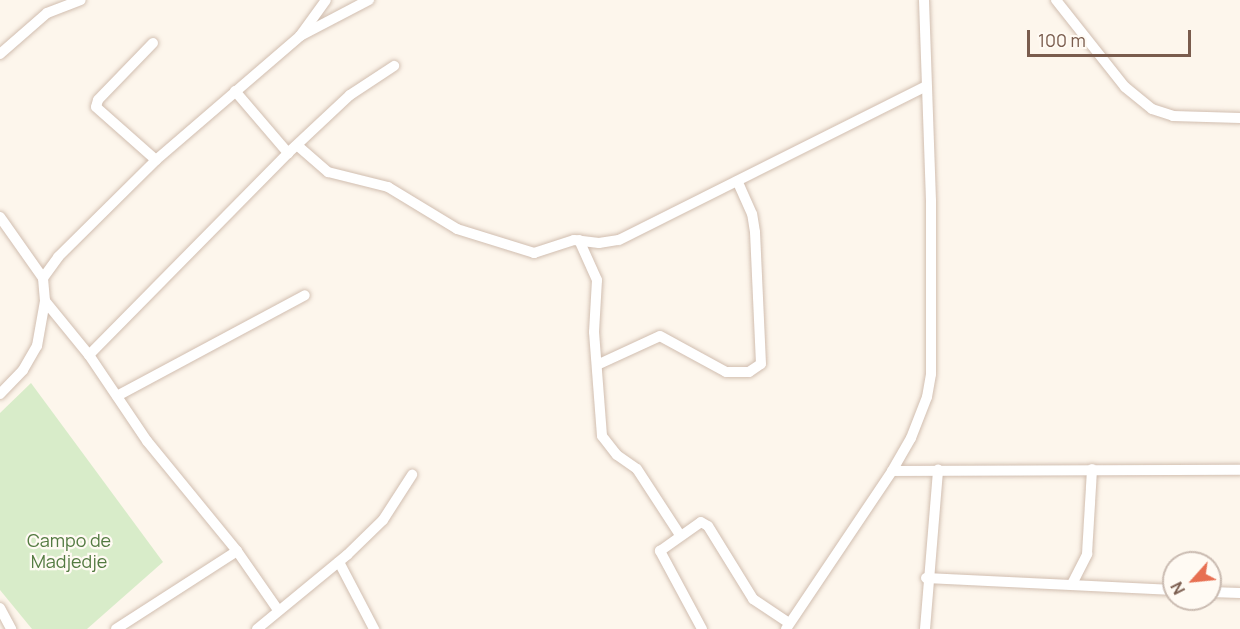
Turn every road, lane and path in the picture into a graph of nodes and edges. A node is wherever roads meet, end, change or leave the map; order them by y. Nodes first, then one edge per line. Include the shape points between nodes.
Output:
1 (81, 0) edge
2 (326, 0) edge
3 (369, 0) edge
4 (924, 0) edge
5 (1043, 0) edge
6 (1056, 1) edge
7 (300, 36) junction
8 (153, 43) dead end
9 (0, 54) edge
10 (394, 66) dead end
11 (924, 87) junction
12 (235, 91) junction
13 (1240, 118) edge
14 (298, 146) junction
15 (288, 153) junction
16 (156, 160) junction
17 (737, 181) junction
18 (0, 217) edge
19 (579, 240) junction
20 (43, 278) junction
21 (305, 295) dead end
22 (45, 301) junction
23 (89, 355) junction
24 (597, 364) junction
25 (0, 394) edge
26 (117, 396) junction
27 (1092, 469) junction
28 (938, 470) junction
29 (1240, 470) edge
30 (892, 471) junction
31 (412, 475) dead end
32 (680, 535) junction
33 (237, 551) junction
34 (339, 562) junction
35 (926, 578) junction
36 (1072, 584) junction
37 (1162, 589) edge
38 (1222, 592) edge
39 (1240, 593) edge
40 (0, 608) edge
41 (278, 610) junction
42 (787, 626) edge
43 (11, 629) edge
44 (116, 629) edge
45 (258, 629) edge
46 (374, 629) edge
47 (702, 629) edge
48 (925, 629) edge

1 - 9 street via 47,13
2 - 7 street
3 - 7 street
4 - 11 street
5 - 6 street
6 - 13 street via 1125,87 1152,109 1173,116
7 - 12 street
8 - 16 street via 98,100 96,107
10 - 14 street via 350,95
11 - 17 street
11 - 30 street via 930,201 931,374 920,416
12 - 15 street
12 - 16 street
14 - 15 street
14 - 19 street via 328,172 397,190 472,235 534,253
15 - 23 street
16 - 20 street
17 - 19 street via 619,240
17 - 24 street via 752,214 755,232 760,364 749,372 726,372 660,336
18 - 20 street
19 - 24 street via 596,275
20 - 22 street
21 - 26 street
22 - 23 street
22 - 25 street via 37,346 23,370
23 - 26 street
24 - 32 street via 602,436 617,455 637,469
26 - 33 street via 147,441
27 - 28 street
27 - 29 street
27 - 36 street via 1087,554
28 - 30 street
28 - 35 street
30 - 42 street
31 - 34 street via 389,513
32 - 42 street via 704,522 753,599
32 - 47 street via 660,553
33 - 41 street
33 - 44 street
34 - 41 street
34 - 46 street
35 - 36 street
35 - 48 street
36 - 37 street
38 - 39 street
40 - 43 street
41 - 45 street

